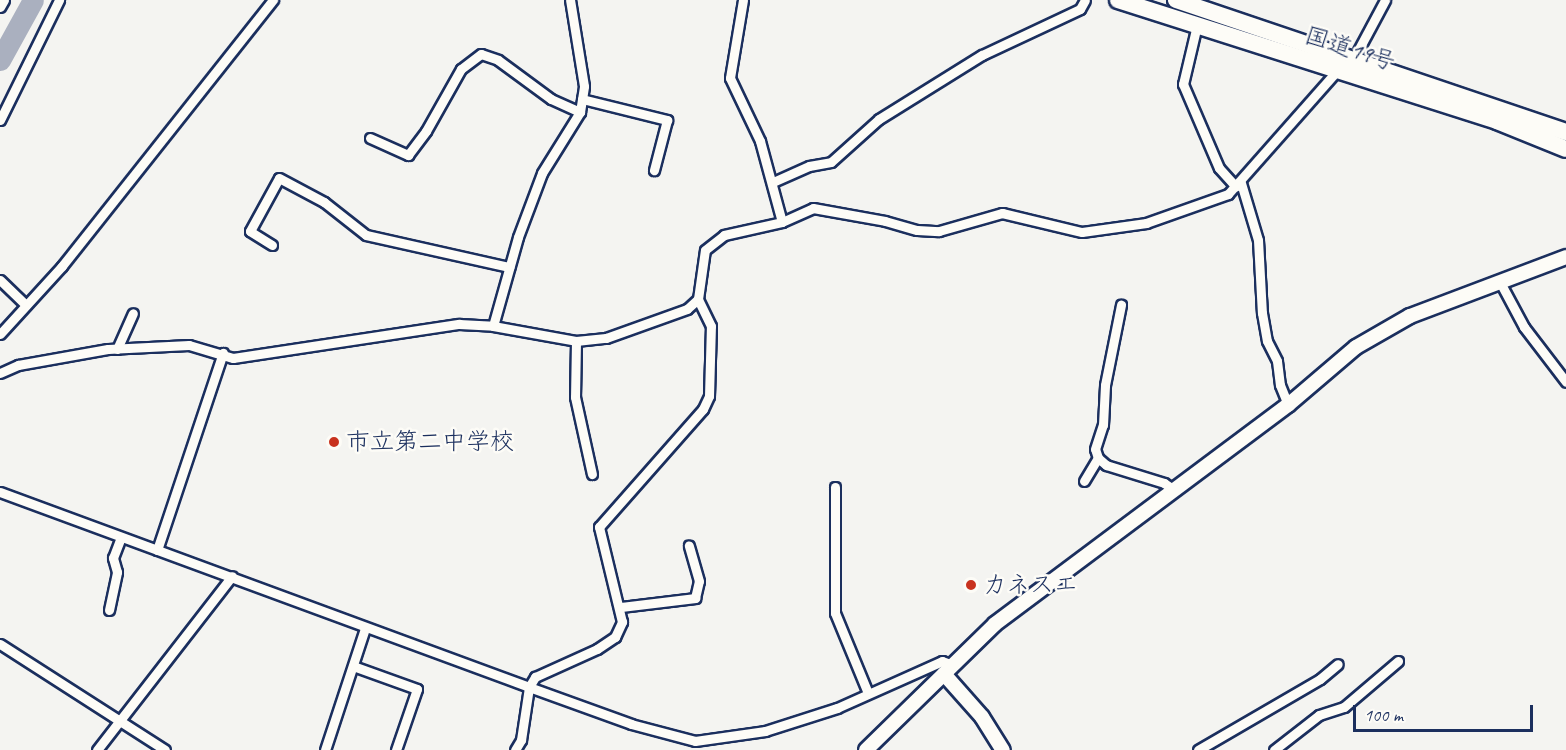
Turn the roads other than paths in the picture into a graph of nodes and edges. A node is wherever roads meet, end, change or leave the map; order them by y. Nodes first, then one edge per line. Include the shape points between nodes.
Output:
1 (4, 0) edge
2 (59, 0) edge
3 (273, 0) edge
4 (570, 0) edge
5 (743, 0) edge
6 (1085, 0) edge
7 (1118, 0) edge
8 (1176, 0) edge
9 (1385, 0) edge
10 (0, 8) edge
11 (1197, 25) junction
12 (1353, 60) junction
13 (1337, 71) junction
14 (582, 99) junction
15 (580, 112) junction
16 (0, 120) edge
17 (1566, 132) edge
18 (370, 138) dead end
19 (1566, 149) edge
20 (654, 170) dead end
21 (773, 182) junction
22 (1238, 185) junction
23 (782, 222) junction
24 (272, 245) dead end
25 (1566, 257) edge
26 (509, 267) junction
27 (0, 279) edge
28 (1500, 284) junction
29 (698, 298) junction
30 (26, 305) junction
31 (1121, 305) dead end
32 (133, 313) dead end
33 (493, 326) junction
34 (0, 333) edge
35 (576, 341) junction
36 (117, 349) junction
37 (223, 353) junction
38 (0, 373) edge
39 (1566, 382) edge
40 (1288, 405) junction
41 (1098, 458) junction
42 (592, 474) dead end
43 (1084, 482) dead end
44 (835, 487) dead end
45 (1173, 489) junction
46 (0, 492) edge
47 (121, 537) junction
48 (689, 545) dead end
49 (157, 550) junction
50 (232, 576) junction
51 (621, 607) junction
52 (108, 610) dead end
53 (365, 628) junction
54 (0, 644) edge
55 (1398, 661) dead end
56 (1338, 664) dead end
57 (353, 666) junction
58 (949, 670) junction
59 (529, 687) junction
60 (868, 693) junction
61 (119, 720) junction
62 (97, 750) edge
63 (165, 750) edge
64 (325, 750) edge
65 (396, 750) edge
66 (515, 750) edge
67 (866, 750) edge
68 (1003, 750) edge
69 (1198, 750) edge
70 (1274, 750) edge

1 - 10 street
2 - 16 street
3 - 30 street via 62,266
4 - 14 street via 584,86
5 - 21 street via 730,78 752,119
6 - 21 street via 1080,9 982,55 879,119 831,162 809,166
7 - 11 highway, 国道19号
8 - 12 highway, 国道19号
9 - 12 street
11 - 13 highway, 国道19号
11 - 22 street via 1183,84 1219,168
12 - 17 highway, 国道19号
13 - 19 highway, 国道19号 via 1497,121
13 - 22 street
14 - 15 street
14 - 20 street via 667,120
15 - 18 street via 551,99 498,60 481,54 460,69 408,155
15 - 26 street via 542,173
21 - 23 street
22 - 23 street via 1209,204 1105,231 1082,232 1002,213 939,231 917,230 826,209 798,212
22 - 40 street via 1258,240 1262,314
23 - 29 street via 724,235 705,250
24 - 26 street via 250,231 279,178 324,202 366,235
25 - 28 street
26 - 33 street
27 - 30 street
28 - 39 street via 1524,327
28 - 40 street via 1393,324 1356,347
29 - 35 street via 687,309 606,338
29 - 51 street via 711,326 709,396 703,410 599,528
30 - 34 street
31 - 41 street via 1105,385 1103,425 1095,449
32 - 36 street
33 - 35 street
33 - 37 street via 429,327 371,340 233,358
35 - 42 street via 575,397
36 - 37 street via 189,345
36 - 38 street via 18,365
37 - 49 street
40 - 45 street
41 - 43 street
41 - 45 street via 1106,465
44 - 60 street via 835,613
45 - 58 street via 996,624
46 - 47 street
47 - 49 street
47 - 52 street via 113,558 117,572
48 - 51 street via 699,581 695,598
49 - 50 street
50 - 53 street
50 - 61 street
51 - 59 street via 622,622 615,637 535,677
53 - 57 street
53 - 59 street
54 - 61 street
55 - 70 street via 1344,707 1319,715
56 - 69 street via 1320,679
57 - 64 street
57 - 65 street via 417,689
58 - 60 street via 942,662
58 - 67 street
58 - 68 street
59 - 60 street via 631,724 695,741 765,731 837,708
59 - 66 street via 521,740
61 - 62 street
61 - 63 street

